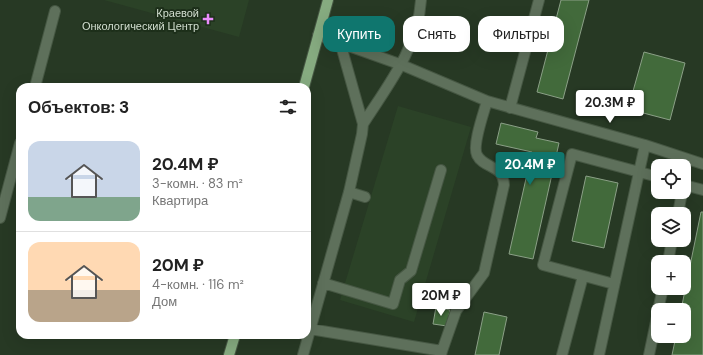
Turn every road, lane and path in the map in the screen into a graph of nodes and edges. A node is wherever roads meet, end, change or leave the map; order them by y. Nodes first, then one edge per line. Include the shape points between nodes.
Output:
1 (328, 0) edge
2 (421, 0) edge
3 (539, 0) edge
4 (55, 11) dead end
5 (318, 35) junction
6 (323, 37) edge
7 (343, 52) edge
8 (367, 52) edge
9 (402, 65) junction
10 (36, 83) edge
11 (305, 83) edge
12 (487, 101) junction
13 (510, 108) junction
14 (362, 124) junction
15 (645, 145) junction
16 (16, 158) edge
17 (703, 164) edge
18 (441, 170) dead end
19 (639, 172) junction
20 (651, 176) edge
21 (691, 187) edge
22 (703, 190) edge
23 (349, 192) junction
24 (366, 197) dead end
25 (0, 218) edge
26 (583, 276) junction
27 (323, 283) junction
28 (614, 284) junction
29 (311, 325) edge
30 (311, 329) edge
31 (234, 339) edge
32 (308, 339) edge
33 (651, 343) edge
34 (306, 353) edge
35 (442, 353) edge
36 (229, 355) edge
37 (562, 355) edge
38 (599, 355) edge
39 (649, 355) edge

1 - 5 main road
2 - 9 street via 418,24
3 - 13 street
4 - 10 street
5 - 6 street
5 - 11 main road
7 - 14 street
8 - 9 street
9 - 12 street
9 - 14 street
12 - 13 street
12 - 35 street via 476,154 481,160 500,171 504,177 504,185 484,273 456,311
13 - 15 street
14 - 23 street
15 - 17 street
15 - 19 street
16 - 25 street
18 - 27 street via 412,271 400,280 393,304
19 - 20 street
19 - 26 street via 572,154 543,265
19 - 28 street
21 - 22 street
23 - 24 street
23 - 27 street
26 - 28 street
26 - 37 street
27 - 29 street
28 - 38 street
30 - 35 street
31 - 36 main road
32 - 34 street
33 - 39 street

